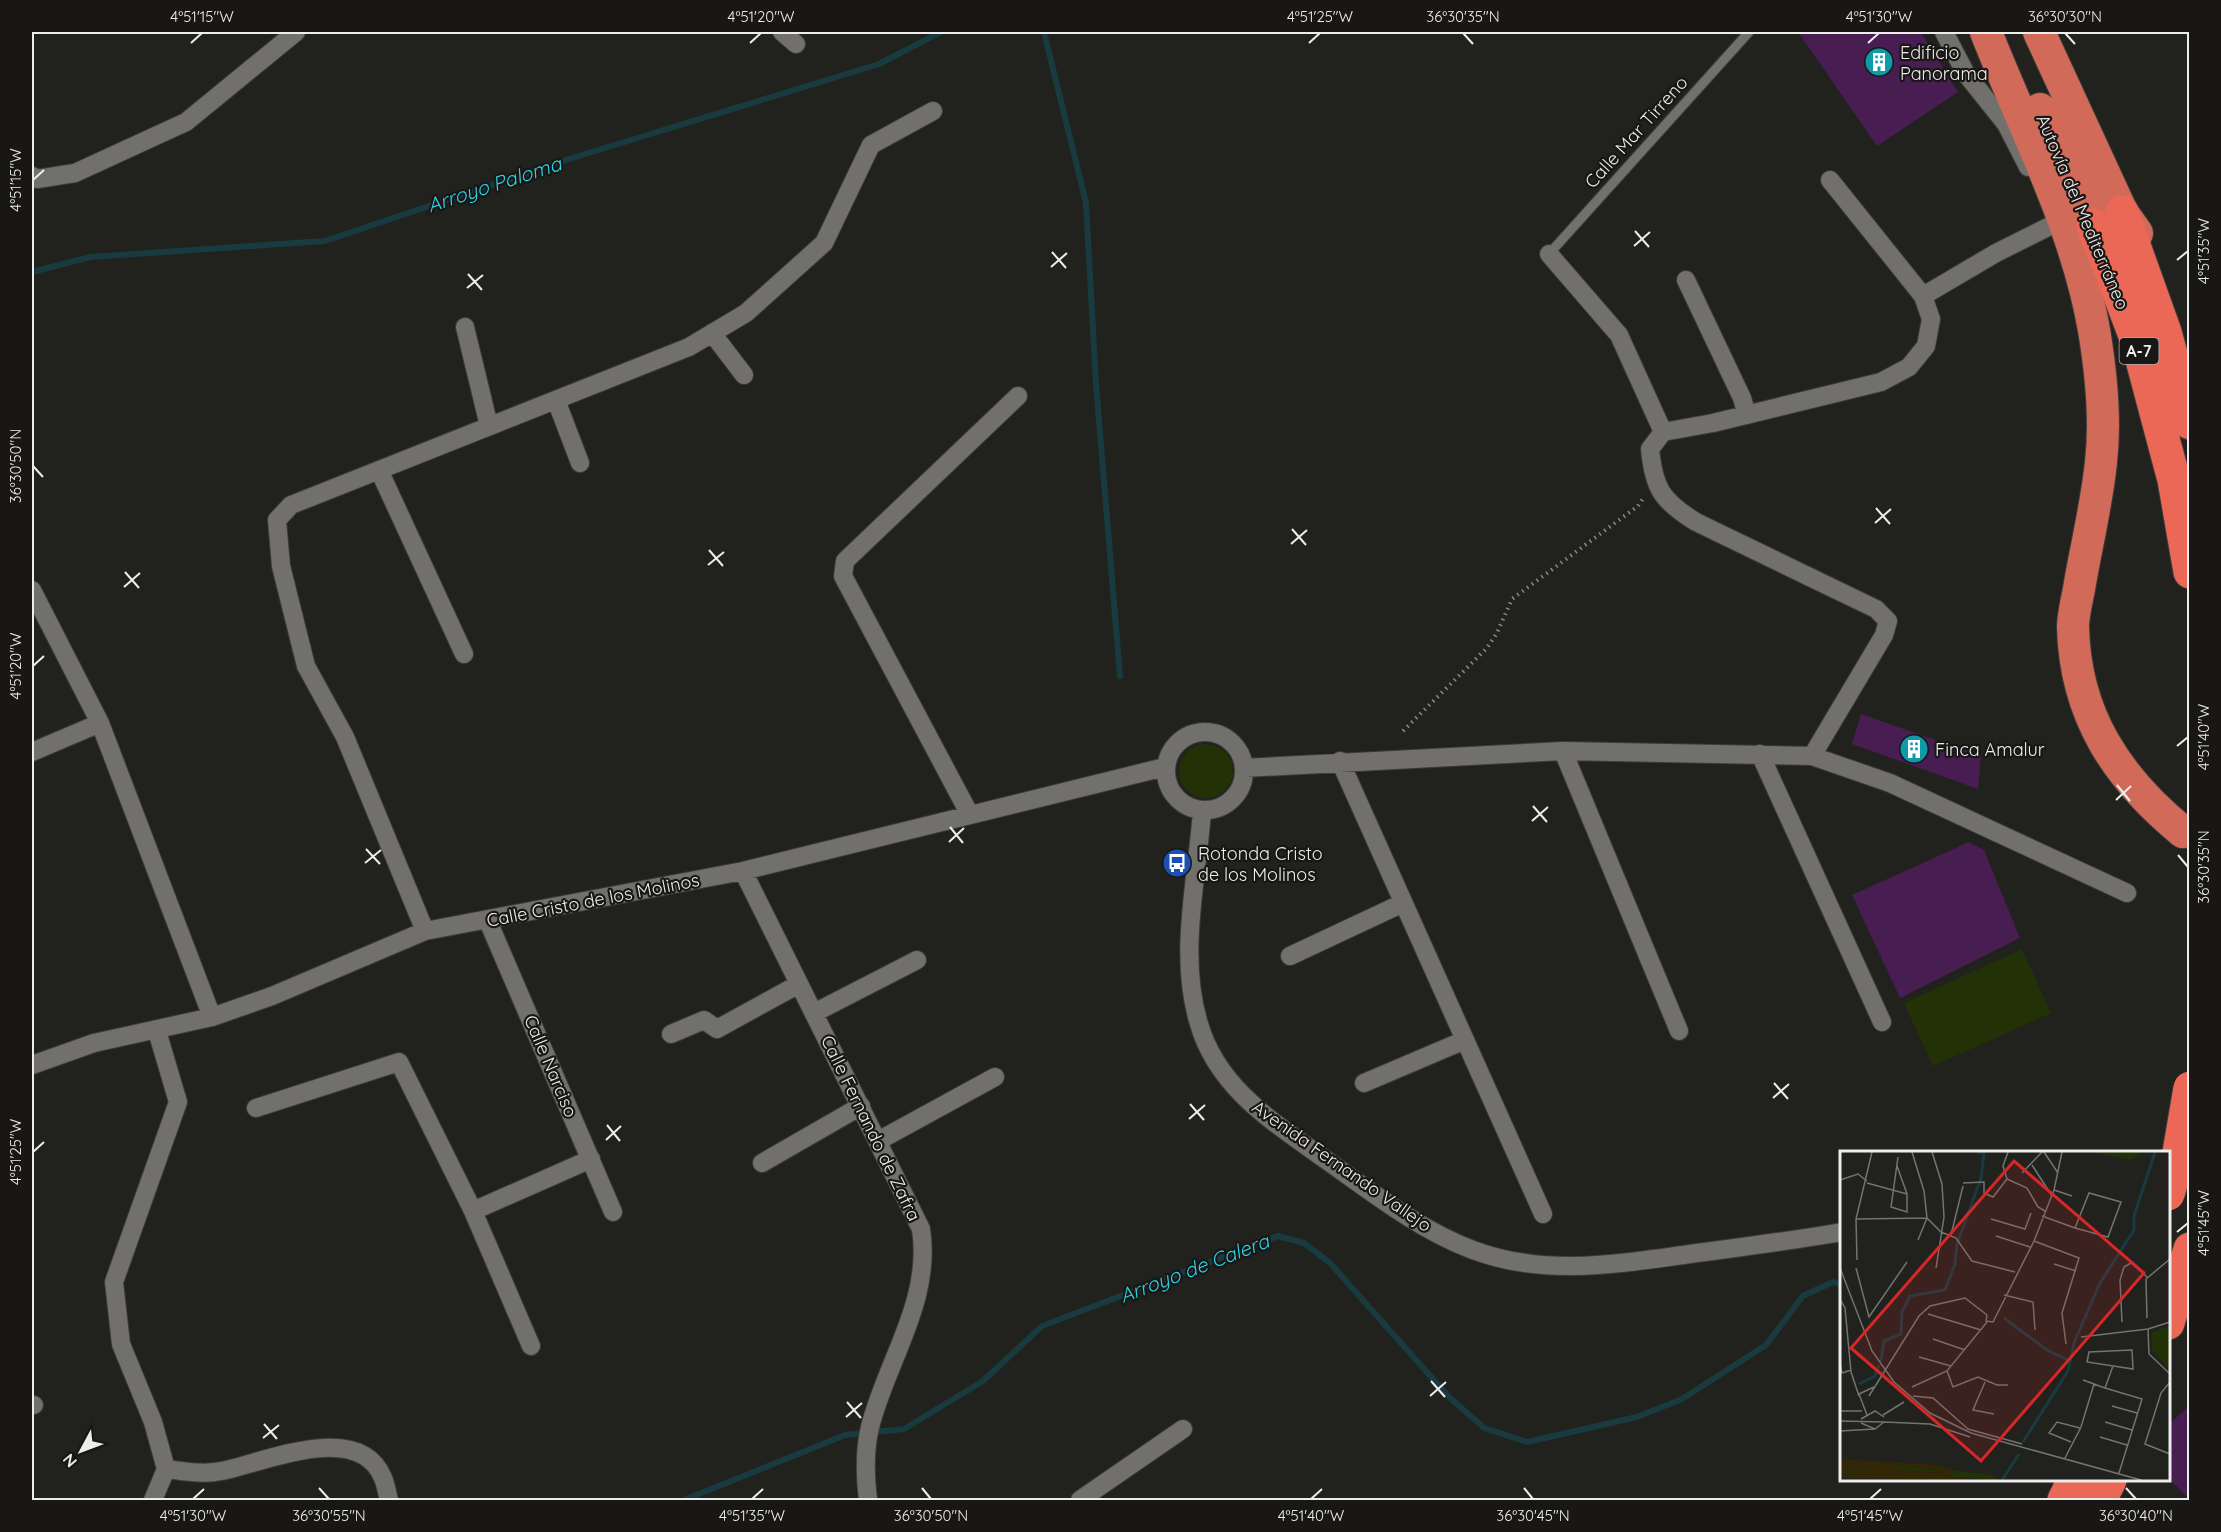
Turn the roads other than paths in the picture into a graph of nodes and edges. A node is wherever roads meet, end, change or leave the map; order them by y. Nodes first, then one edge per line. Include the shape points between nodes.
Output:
1 (296, 32) edge
2 (782, 32) edge
3 (1749, 32) edge
4 (1944, 32) edge
5 (1986, 32) edge
6 (2005, 32) edge
7 (2039, 32) edge
8 (796, 44) dead end
9 (933, 111) dead end
10 (32, 176) edge
11 (1830, 180) dead end
12 (2083, 220) junction
13 (1549, 254) joint
14 (1686, 280) dead end
15 (1923, 296) junction
16 (465, 327) dead end
17 (712, 333) junction
18 (2190, 361) edge
19 (744, 375) dead end
20 (1018, 396) dead end
21 (556, 400) junction
22 (1747, 416) junction
23 (2190, 423) edge
24 (489, 426) junction
25 (1663, 432) junction
26 (580, 463) dead end
27 (379, 470) junction
28 (2190, 572) edge
29 (32, 590) edge
30 (464, 654) dead end
31 (100, 723) junction
32 (1563, 751) junction
33 (32, 752) edge
34 (1760, 754) junction
35 (1812, 756) junction
36 (1340, 761) junction
37 (1165, 767) junction
38 (1244, 768) junction
39 (1202, 811) junction
40 (969, 815) junction
41 (2183, 832) dead end
42 (743, 871) junction
43 (2127, 893) dead end
44 (1403, 903) junction
45 (488, 921) junction
46 (425, 931) junction
47 (1290, 956) dead end
48 (918, 960) dead end
49 (800, 984) junction
50 (814, 1013) junction
51 (212, 1017) junction
52 (1882, 1022) dead end
53 (157, 1031) junction
54 (1679, 1031) dead end
55 (670, 1034) dead end
56 (1465, 1040) junction
57 (32, 1065) edge
58 (995, 1077) dead end
59 (1364, 1083) dead end
60 (2190, 1088) edge
61 (861, 1106) junction
62 (256, 1108) dead end
63 (878, 1141) junction
64 (591, 1159) junction
65 (762, 1163) dead end
66 (2190, 1176) edge
67 (2170, 1180) edge
68 (2170, 1190) edge
69 (473, 1211) junction
70 (614, 1212) dead end
71 (1543, 1214) dead end
72 (1840, 1232) edge
73 (2190, 1249) edge
74 (2170, 1318) edge
75 (531, 1346) dead end
76 (1183, 1429) dead end
77 (166, 1469) junction
78 (2073, 1481) edge
79 (2109, 1481) edge
80 (153, 1500) edge
81 (389, 1500) edge
82 (868, 1500) edge
83 (1080, 1500) edge
84 (2064, 1500) edge
85 (2100, 1500) edge

1 - 10 street via 186,122 75,173 37,179
2 - 8 street
3 - 13 lane, Calle Mar Tirreno
4 - 12 street via 1966,74
5 - 12 highway
6 - 12 highway, Autovía del Mediterráneo / A-7
7 - 12 highway, Autovía del Mediterráneo / A-7
9 - 17 street via 871,145 824,243 746,313
11 - 15 street
12 - 15 street via 1996,253
12 - 18 highway via 2150,249
12 - 23 highway, Autovía del Mediterráneo / A-7 via 2165,332
12 - 28 highway, Autovía del Mediterráneo / A-7 via 2137,341 2174,480
12 - 41 highway via 2081,274 2100,376 2102,460 2073,626 2081,685 2098,736 2122,771 2152,807
13 - 25 street via 1619,335
14 - 22 street
15 - 22 street via 1931,319 1926,346 1909,367 1881,382
16 - 24 street
17 - 19 street
17 - 21 street via 689,347
20 - 40 street via 845,561 843,576
21 - 24 street
21 - 26 street
22 - 25 street
24 - 27 street
25 - 35 street via 1650,449 1654,482 1673,508 1876,609 1888,621 1884,635
27 - 30 street
27 - 46 street via 291,505 277,520 282,566 306,666 345,737
29 - 31 street
31 - 33 street
31 - 51 street
32 - 34 street
32 - 36 street
32 - 54 street
34 - 35 street
34 - 52 street
35 - 43 street via 1890,783
36 - 38 street
36 - 44 street
37 - 38 street via 1176,744 1198,732 1224,736 1241,756
37 - 39 street via 1166,780 1175,796 1190,808
37 - 40 street, Calle Cristo de los Molinos
38 - 39 street via 1240,788 1228,804
39 - 72 street, Avenida Fernando Vallejo via 1189,936 1193,997 1212,1056 1234,1087 1262,1115 1413,1221 1474,1250 1543,1267 1607,1265
40 - 42 street, Calle Cristo de los Molinos
42 - 45 street, Calle Cristo de los Molinos
42 - 49 street, Calle Fernando de Zafra
44 - 47 street
44 - 56 street
45 - 46 street, Calle Cristo de los Molinos
45 - 64 street, Calle Narciso
46 - 51 street, Calle Cristo de los Molinos
48 - 50 street
49 - 50 street, Calle Fernando de Zafra
49 - 55 street via 717,1029 704,1020
50 - 61 street, Calle Fernando de Zafra
51 - 53 street, Calle Cristo de los Molinos
53 - 57 street, Calle Cristo de los Molinos via 94,1043
53 - 77 street via 178,1102 114,1282 121,1344 153,1422
56 - 59 street
56 - 71 street
58 - 63 street
60 - 68 highway, bridge
61 - 63 street, Calle Fernando de Zafra
61 - 65 street
62 - 69 street via 399,1062
63 - 82 street, Calle Fernando de Zafra via 921,1229 924,1254 922,1282 876,1408 866,1452
64 - 69 street
64 - 70 street, Calle Narciso
66 - 67 street
69 - 75 street
73 - 74 highway
76 - 83 street
77 - 80 street
77 - 81 street via 219,1472 331,1446 352,1450 370,1460 382,1476
78 - 84 highway
79 - 85 highway

